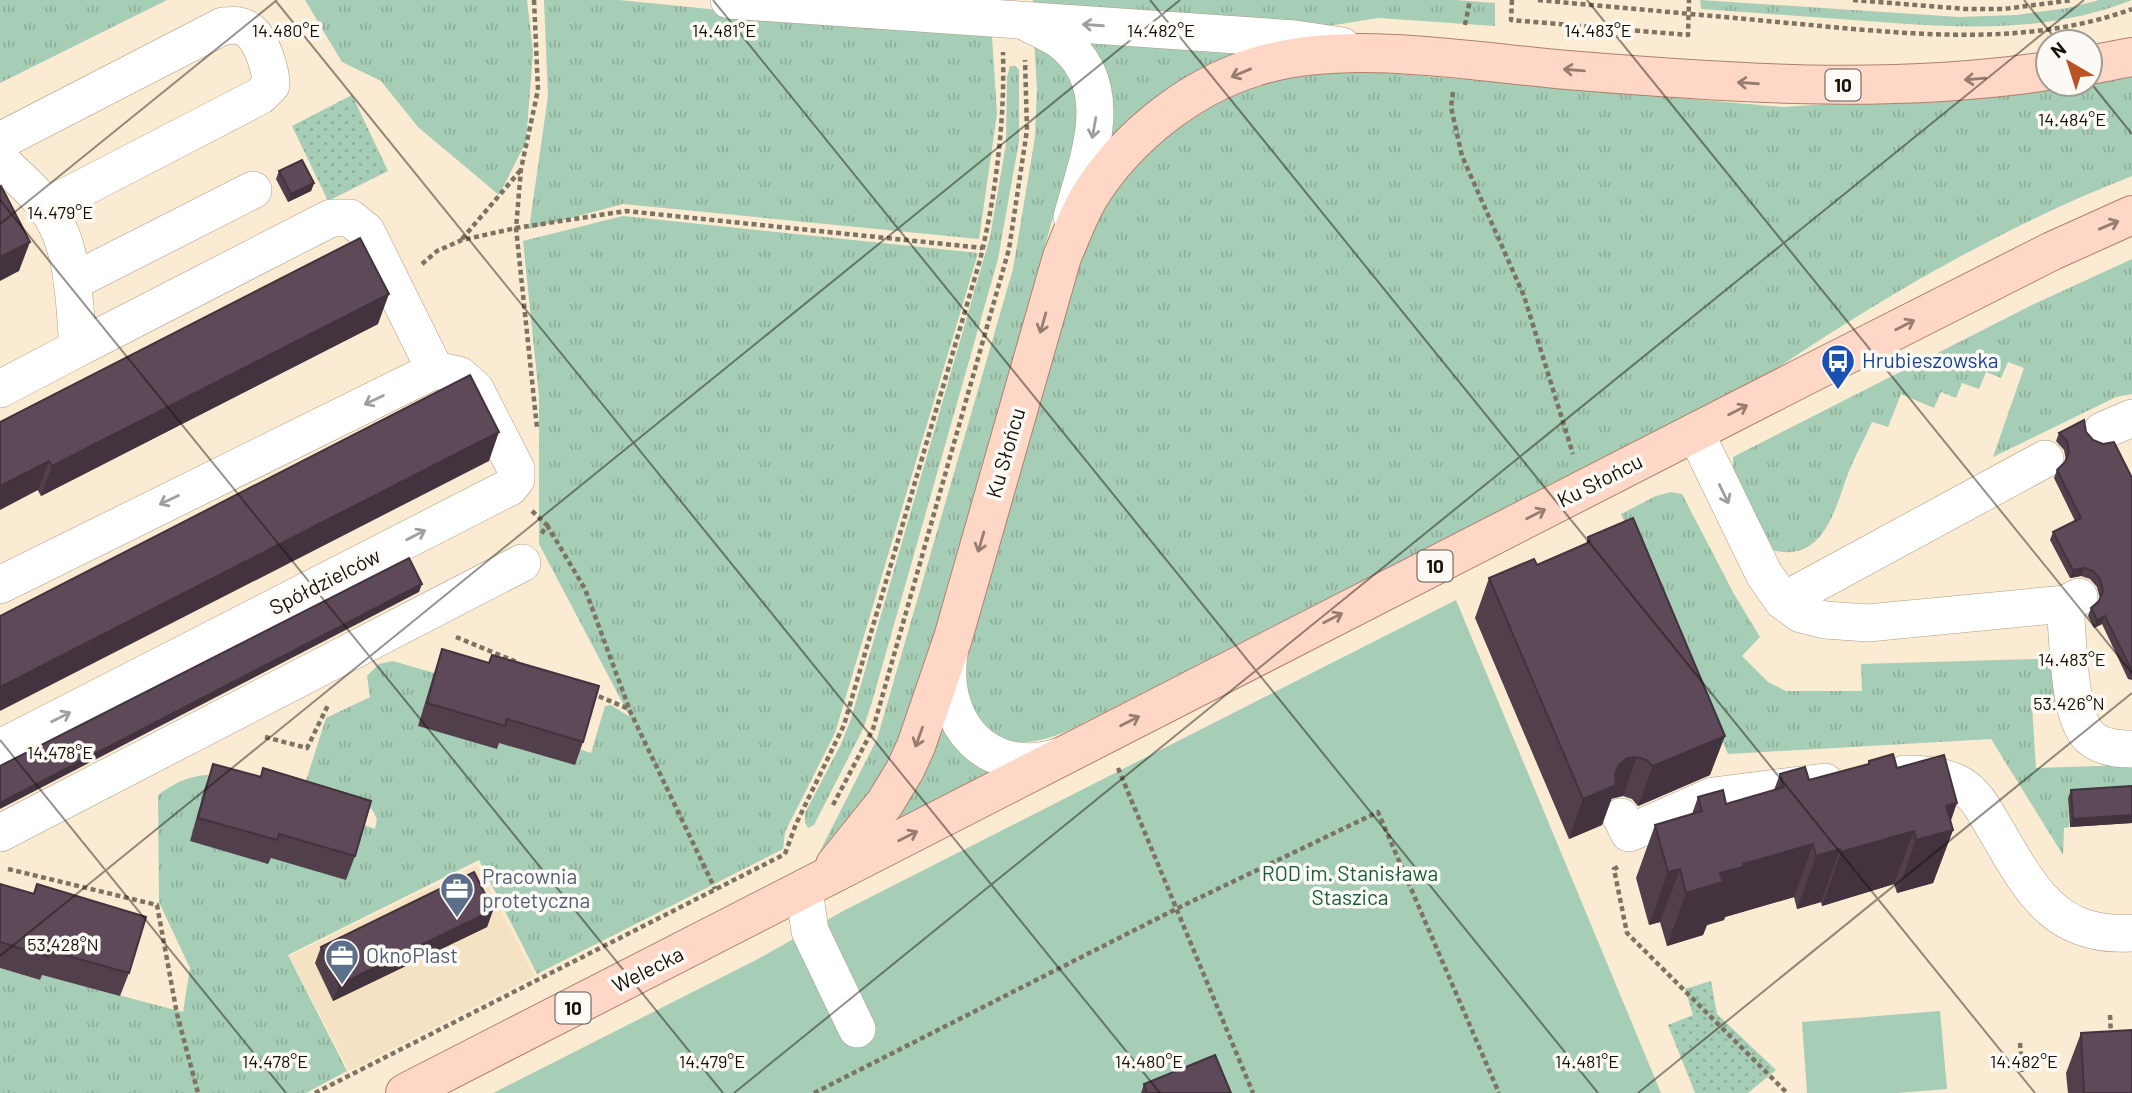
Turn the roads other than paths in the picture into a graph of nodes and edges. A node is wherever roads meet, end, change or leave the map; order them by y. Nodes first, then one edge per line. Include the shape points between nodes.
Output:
1 (729, 0) edge
2 (1017, 40) junction
3 (1404, 55) junction
4 (2132, 57) edge
5 (2104, 62) edge
6 (2034, 72) edge
7 (0, 141) edge
8 (0, 160) edge
9 (253, 190) dead end
10 (46, 207) junction
11 (2132, 215) edge
12 (1062, 257) junction
13 (72, 282) junction
14 (78, 348) junction
15 (435, 370) junction
16 (0, 389) edge
17 (1695, 432) junction
18 (2045, 460) dead end
19 (522, 563) road end
20 (0, 585) edge
21 (1774, 588) junction
22 (950, 649) junction
23 (0, 748) edge
24 (2132, 748) edge
25 (1070, 753) junction
26 (1621, 817) dead end
27 (1, 850) edge
28 (802, 873) junction
29 (741, 922) joint
30 (2132, 933) edge
31 (857, 1029) dead end
32 (405, 1093) edge

1 - 2 street, Ku Słońcu
3 -> 2 street, Ku Słońcu via 1294,38
2 -> 12 street, Ku Słońcu via 1059,40 1088,76 1095,100 1091,144
6 -> 3 main road, Ku Słońcu / 10 via 1945,82 1792,86
3 -> 12 main road, Ku Słońcu / 10 via 1296,56 1243,71 1185,100 1146,130 1104,176
4 - 5 main road
7 - 10 street via 223,26 237,24 252,32 271,70 271,85 260,96
8 - 10 street
9 - 13 street
10 - 13 street via 64,241
17 -> 11 main road, Ku Słońcu / 10
12 -> 22 main road, Ku Słońcu / 10
13 - 14 street
14 - 15 street via 331,218 350,218 366,231
14 - 16 street
15 -> 20 street
23 -> 15 street, Spółdzielców via 513,478 475,389 459,374
17 -> 21 street
25 -> 17 main road, Ku Słońcu / 10
18 - 21 street
19 - 27 street
21 - 24 street via 1801,614 1868,623 2072,601 2076,712 2087,735 2112,749
22 - 25 street, Ku Słońcu via 953,707 979,745 999,757 1023,761
22 -> 28 main road, Ku Słońcu / 10 via 899,781 848,851
28 -> 25 main road, Ku Słońcu / 10
26 - 30 street via 1629,834 1713,796 1920,774 1961,785 1978,801 2039,899 2061,917 2088,930
28 - 29 main road, Ku Słońcu / 10
28 - 31 street via 810,931
29 - 32 main road, Welecka / 10

